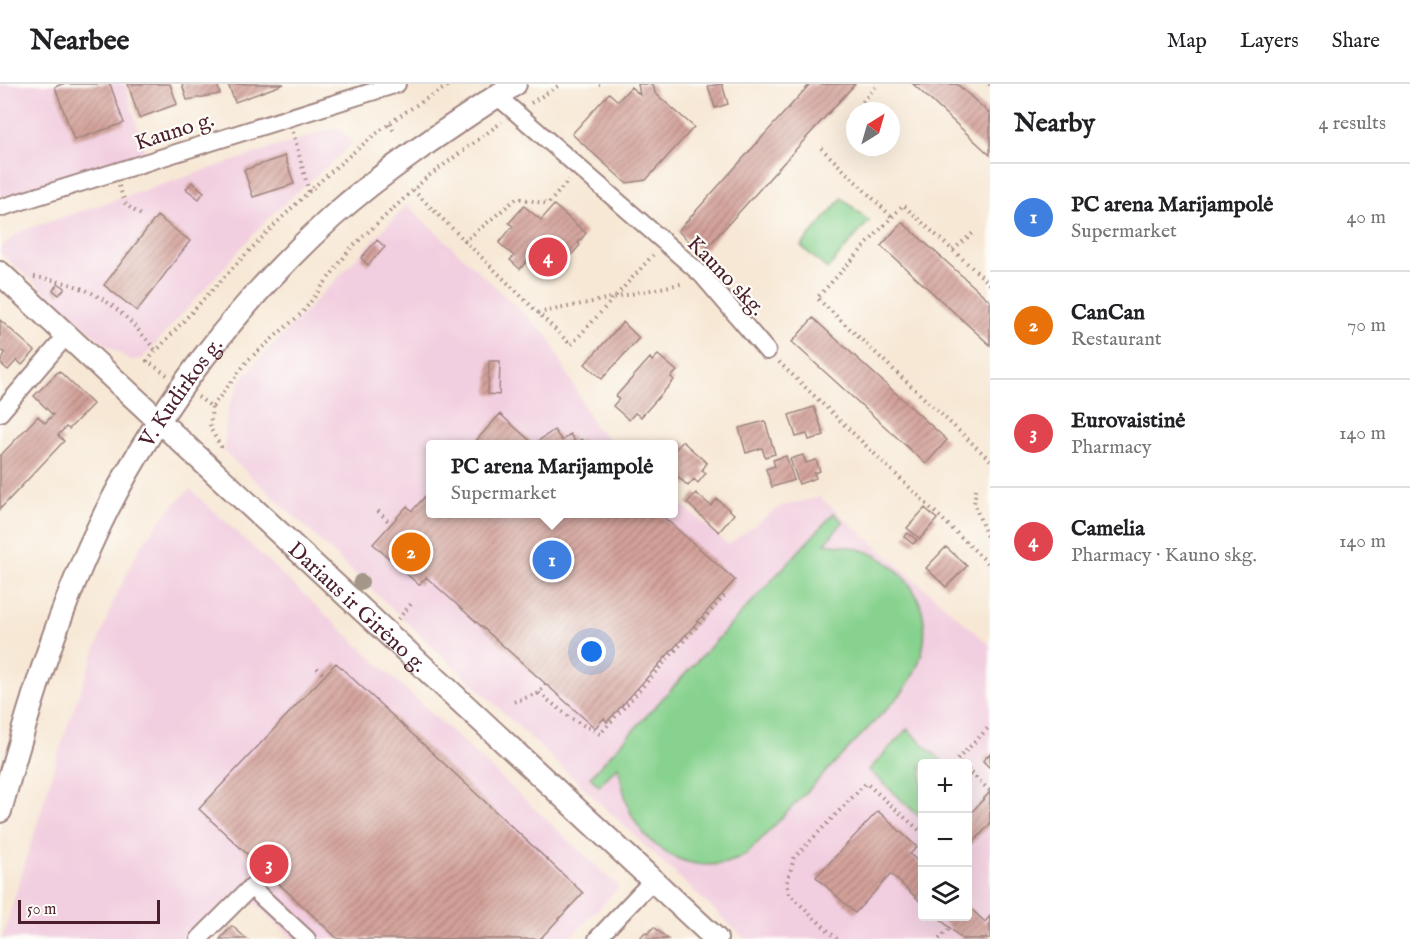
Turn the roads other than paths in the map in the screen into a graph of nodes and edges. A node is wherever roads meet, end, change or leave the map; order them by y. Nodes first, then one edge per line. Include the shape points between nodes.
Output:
1 (397, 84) edge
2 (506, 90) edge
3 (0, 208) edge
4 (0, 274) edge
5 (67, 335) junction
6 (767, 351) road end
7 (0, 413) edge
8 (160, 421) junction
9 (0, 811) edge
10 (652, 881) junction
11 (199, 939) edge
12 (307, 939) edge
13 (597, 939) edge
14 (716, 939) edge

1 - 3 street, Kauno g.
2 - 6 street, Kauno skg. via 580,169 702,275
2 - 8 street, V. Kudirkos g. via 374,183 333,217 267,283 217,341
4 - 5 street, Dariaus ir Girėno g.
5 - 7 street
5 - 8 street, Dariaus ir Girėno g.
8 - 9 street, V. Kudirkos g. via 130,468 92,542 34,694
8 - 10 street, Dariaus ir Girėno g.
10 - 13 street
10 - 14 street, Dariaus ir Girėno g.
11 - 12 street via 251,887

